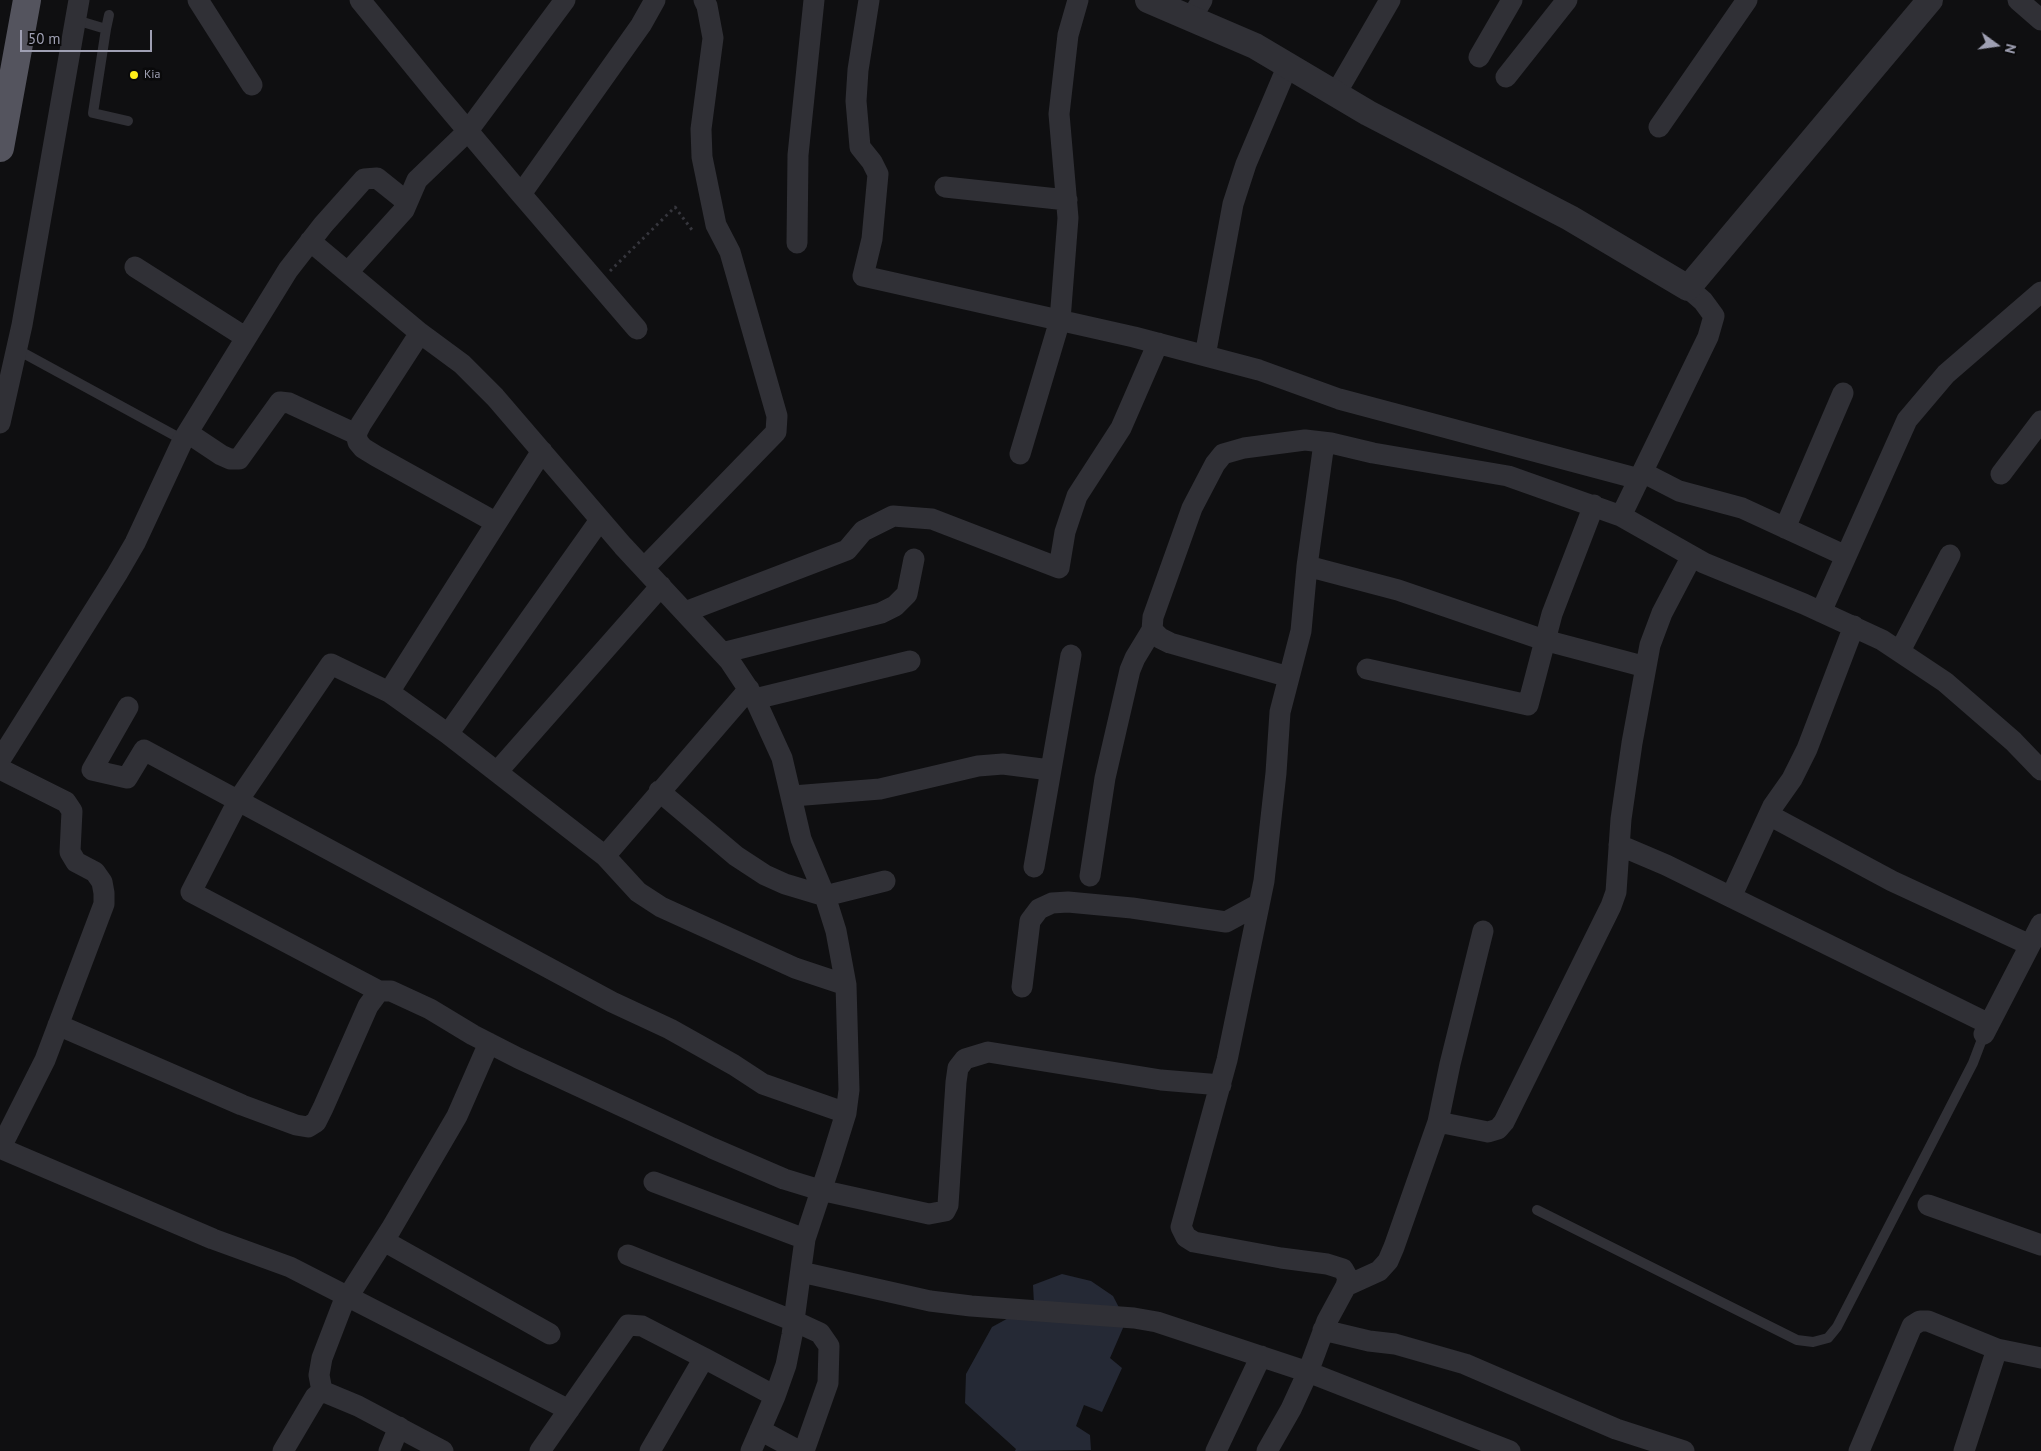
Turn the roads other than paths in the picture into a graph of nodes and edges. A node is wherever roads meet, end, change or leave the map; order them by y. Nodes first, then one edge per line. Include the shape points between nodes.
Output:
1 (198, 0) edge
2 (360, 0) edge
3 (565, 0) edge
4 (655, 0) edge
5 (704, 0) edge
6 (814, 0) edge
7 (869, 0) edge
8 (1078, 0) edge
9 (1148, 0) edge
10 (1390, 0) edge
11 (1512, 0) edge
12 (1567, 0) edge
13 (1747, 0) edge
14 (1930, 0) edge
15 (2018, 0) edge
16 (77, 10) edge
17 (1196, 10) edge
18 (25, 12) edge
19 (109, 15) dead end
20 (2041, 20) edge
21 (106, 29) junction
22 (1479, 57) dead end
23 (1288, 65) junction
24 (1506, 77) dead end
25 (252, 86) dead end
26 (1335, 95) junction
27 (128, 121) dead end
28 (1659, 126) dead end
29 (467, 132) junction
30 (0, 148) edge
31 (945, 187) dead end
32 (521, 194) junction
33 (1067, 200) junction
34 (407, 202) junction
35 (310, 241) junction
36 (797, 243) dead end
37 (135, 267) dead end
38 (348, 272) junction
39 (1688, 288) junction
40 (2041, 292) edge
41 (1060, 320) junction
42 (638, 329) dead end
43 (420, 333) junction
44 (245, 337) junction
45 (1158, 343) junction
46 (16, 349) junction
47 (1205, 356) junction
48 (1843, 394) dead end
49 (2041, 421) edge
50 (0, 423) edge
51 (356, 434) junction
52 (186, 436) junction
53 (1324, 443) junction
54 (542, 450) junction
55 (1020, 454) dead end
56 (2001, 474) dead end
57 (1641, 475) junction
58 (1594, 505) junction
59 (1621, 516) junction
60 (600, 520) junction
61 (496, 522) junction
62 (1785, 528) junction
63 (1950, 555) dead end
64 (1692, 556) junction
65 (1846, 556) junction
66 (914, 559) dead end
67 (1307, 566) junction
68 (644, 568) junction
69 (661, 586) junction
70 (685, 612) junction
71 (1821, 612) junction
72 (1854, 626) junction
73 (1152, 630) junction
74 (1544, 640) junction
75 (1900, 651) junction
76 (722, 653) junction
77 (1071, 655) dead end
78 (910, 661) dead end
79 (1646, 667) junction
80 (1367, 669) dead end
81 (1289, 678) junction
82 (389, 692) junction
83 (752, 694) junction
84 (128, 707) dead end
85 (448, 734) junction
86 (0, 760) edge
87 (0, 769) edge
88 (1050, 770) junction
89 (2041, 770) edge
90 (497, 772) junction
91 (659, 791) junction
92 (793, 796) junction
93 (239, 799) junction
94 (1769, 815) junction
95 (1619, 845) junction
96 (605, 856) junction
97 (1034, 867) dead end
98 (1090, 876) dead end
99 (885, 881) dead end
100 (824, 896) junction
101 (1731, 897) junction
102 (1259, 904) junction
103 (2041, 924) edge
104 (1483, 931) dead end
105 (2030, 945) junction
106 (846, 985) junction
107 (1022, 986) dead end
108 (379, 992) junction
109 (58, 1025) junction
110 (1987, 1029) junction
111 (489, 1043) junction
112 (1221, 1085) junction
113 (846, 1113) junction
114 (1438, 1122) junction
115 (0, 1148) edge
116 (654, 1182) dead end
117 (820, 1190) junction
118 (1928, 1205) dead end
119 (1537, 1210) dead end
120 (805, 1239) junction
121 (384, 1241) junction
122 (2041, 1245) edge
123 (628, 1255) dead end
124 (801, 1272) junction
125 (1346, 1286) junction
126 (347, 1298) junction
127 (794, 1321) junction
128 (1323, 1330) junction
129 (550, 1334) dead end
130 (1997, 1349) junction
131 (1261, 1356) junction
132 (704, 1358) junction
133 (2041, 1358) edge
134 (1308, 1372) junction
135 (322, 1391) junction
136 (775, 1396) junction
137 (569, 1410) junction
138 (399, 1427) junction
139 (760, 1430) junction
140 (283, 1451) edge
141 (389, 1451) edge
142 (443, 1451) edge
143 (540, 1451) edge
144 (650, 1451) edge
145 (751, 1451) edge
146 (799, 1451) edge
147 (804, 1451) edge
148 (1216, 1451) edge
149 (1267, 1451) edge
150 (1510, 1451) edge
151 (1684, 1451) edge
152 (1859, 1451) edge
153 (1964, 1451) edge

1 - 25 street
2 - 29 street
3 - 29 street
4 - 32 street
5 - 68 street via 713,38 701,129 702,157 716,225 730,252 777,424 776,432 767,443
6 - 36 street via 798,155
7 - 41 street via 856,101 860,147 878,174 872,238 863,276
8 - 33 street via 1068,35 1059,114
9 - 17 street
10 - 26 street
11 - 22 street
12 - 24 street
13 - 28 street
14 - 39 street
15 - 20 street
16 - 21 lane
16 - 46 street
17 - 23 street via 1234,37
18 - 30 highway
19 - 21 lane
21 - 27 lane via 93,113
23 - 26 street
23 - 47 street via 1249,156 1234,204
26 - 39 street via 1570,218
29 - 32 street
29 - 34 street via 417,180
31 - 33 street
32 - 42 street
33 - 41 street
34 - 35 street via 377,178 364,179
34 - 38 street via 397,218
35 - 38 street
35 - 44 street
37 - 44 street
38 - 43 street
39 - 57 street via 1714,316 1708,337
40 - 65 street via 1946,374 1907,420
41 - 45 street
41 - 55 street
43 - 51 street
43 - 54 street via 477,378
44 - 52 street
45 - 47 street
45 - 70 street via 1121,428 1077,496 1064,532 1059,568 932,519 893,516 863,531 847,550
46 - 50 street
46 - 52 lane
47 - 57 street via 1259,370 1367,408
48 - 62 street
49 - 56 street
51 - 52 street via 289,403 280,402 238,459 230,459
51 - 61 street via 363,448
52 - 86 street via 135,543
53 - 58 street via 1508,476
53 - 67 street
53 - 73 street via 1305,440 1223,454 1199,491 1184,525 1153,617
54 - 60 street
54 - 61 street
57 - 59 street
57 - 62 street via 1679,491 1742,508
58 - 59 street
58 - 74 street via 1562,584
59 - 64 street
60 - 68 street
60 - 85 street
61 - 82 street
62 - 65 street
63 - 75 street
64 - 71 street
64 - 79 street via 1662,613
65 - 71 street
66 - 76 street via 907,594 895,606 881,613
67 - 74 street via 1398,590
67 - 81 street via 1301,631
68 - 69 street
69 - 70 street
69 - 90 street
70 - 76 street
71 - 72 street
72 - 75 street
72 - 94 street via 1807,749
73 - 81 street via 1170,643
73 - 98 street via 1135,658 1127,683 1105,778
74 - 79 street
74 - 80 street via 1528,705
75 - 89 street via 1945,682
76 - 83 street
77 - 88 street
78 - 83 street
79 - 95 street
81 - 102 street via 1280,712 1269,853
82 - 85 street
82 - 93 street via 331,664
83 - 91 street
83 - 92 street via 782,758
84 - 93 street via 92,770 127,778 144,750
85 - 90 street
87 - 109 street via 66,802 72,810 70,852 76,862 95,872 102,882 104,904
88 - 92 street via 1003,764 978,766 880,789
88 - 97 street
90 - 96 street
91 - 96 street
91 - 100 street via 736,856 765,875
92 - 100 street via 801,839
93 - 108 street via 192,892
93 - 113 street via 612,1002 670,1029 763,1084
94 - 101 street
94 - 105 street via 1892,881
95 - 101 street
95 - 114 street via 1616,892 1611,906 1504,1122 1498,1129 1488,1132
96 - 106 street via 638,892 661,907 796,968
99 - 100 street
100 - 106 street via 836,931
101 - 110 street
102 - 107 street via 1226,922 1132,908 1052,903 1039,908 1030,921
102 - 112 street
103 - 105 street
104 - 114 street
105 - 110 street
106 - 113 street via 849,1090
108 - 109 street via 368,1006 316,1122 308,1127 296,1126 242,1105
108 - 111 street via 391,991 402,995
109 - 115 street via 37,1078
110 - 119 lane via 1973,1063 1837,1327 1828,1338 1813,1342 1797,1340
111 - 117 street via 712,1148 784,1179
111 - 121 street via 457,1116
112 - 117 street via 1161,1080 988,1052 976,1054 965,1059 958,1068 950,1195 944,1211 929,1214
112 - 125 street via 1184,1213 1181,1227 1186,1237 1215,1247 1327,1264 1342,1269 1348,1278
113 - 117 street
114 - 125 street via 1388,1261 1378,1271
115 - 126 street via 213,1239 290,1267
116 - 120 street
117 - 120 street
118 - 122 street
120 - 124 street
121 - 126 street
121 - 129 street
123 - 127 street
124 - 127 street
124 - 131 street via 930,1301 1144,1319
125 - 128 street
126 - 135 street via 322,1358 319,1375
126 - 137 street
127 - 136 street via 786,1365
127 - 147 street via 820,1333 829,1346 828,1382
128 - 134 street
128 - 151 street via 1395,1344 1465,1364 1616,1429
130 - 133 street
130 - 152 street via 1920,1320 1912,1326
130 - 153 street
131 - 134 street
131 - 148 street
132 - 136 street
132 - 137 street via 642,1326 628,1325
132 - 144 street
134 - 149 street
134 - 150 street
135 - 138 street
135 - 140 street via 315,1397
136 - 139 street
137 - 143 street
138 - 141 street
138 - 142 street
139 - 145 street
139 - 146 street

